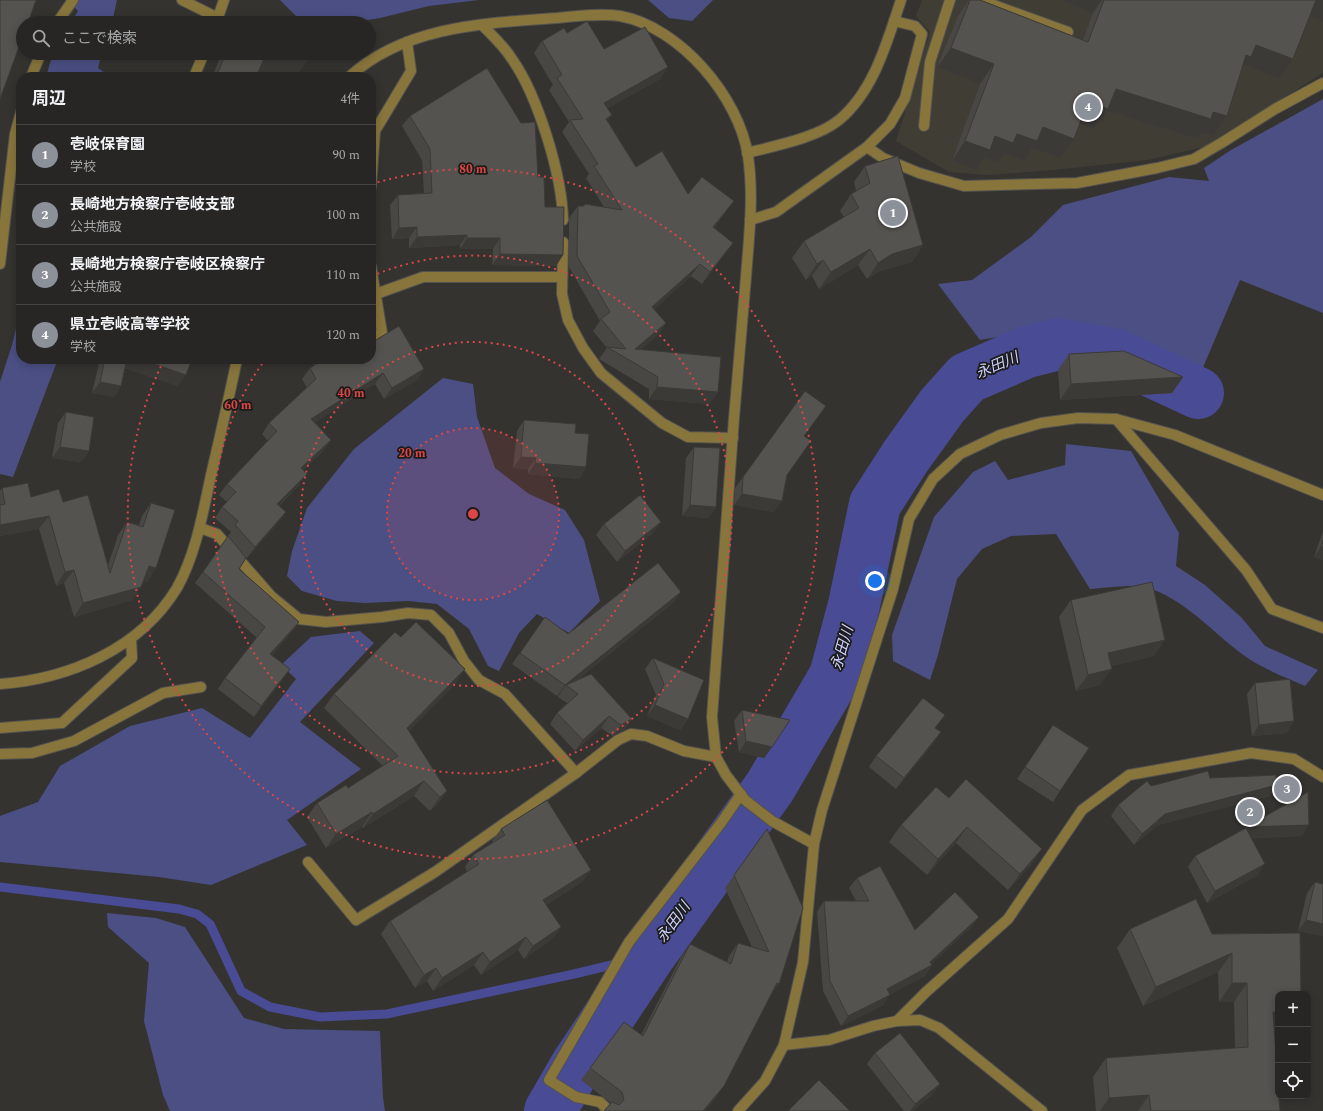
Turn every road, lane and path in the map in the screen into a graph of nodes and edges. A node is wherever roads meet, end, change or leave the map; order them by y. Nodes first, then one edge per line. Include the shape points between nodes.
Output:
1 (74, 0) edge
2 (182, 0) edge
3 (224, 0) edge
4 (901, 0) edge
5 (950, 0) edge
6 (980, 0) edge
7 (62, 16) edge
8 (210, 16) edge
9 (218, 16) edge
10 (894, 21) junction
11 (482, 25) junction
12 (1068, 32) dead end
13 (407, 42) junction
14 (376, 58) edge
15 (38, 60) edge
16 (201, 60) edge
17 (372, 60) edge
18 (33, 72) edge
19 (196, 72) edge
20 (355, 72) edge
21 (1323, 83) edge
22 (924, 126) dead end
23 (16, 130) edge
24 (376, 131) edge
25 (867, 147) junction
26 (747, 153) junction
27 (750, 220) junction
28 (0, 264) edge
29 (562, 277) junction
30 (376, 294) joint
31 (376, 337) edge
32 (236, 364) edge
33 (1116, 419) junction
34 (733, 438) junction
35 (1323, 495) edge
36 (200, 528) junction
37 (1323, 628) edge
38 (131, 639) junction
39 (0, 684) edge
40 (201, 687) dead end
41 (0, 728) edge
42 (0, 754) edge
43 (716, 757) junction
44 (576, 773) junction
45 (1323, 777) edge
46 (743, 797) junction
47 (814, 844) junction
48 (308, 862) dead end
49 (897, 1021) junction
50 (784, 1046) junction
51 (609, 1111) edge
52 (738, 1111) edge
53 (1042, 1111) edge

1 - 7 street
2 - 8 street
3 - 9 street
4 - 10 street
5 - 22 street via 930,62
6 - 12 street
10 - 25 street via 915,26 922,34 905,98 890,124
10 - 26 street via 871,81 838,121 780,145
11 - 13 street via 436,31
11 - 26 street via 573,17 619,16 651,26 694,58 715,81 733,112
11 - 29 street via 500,42 513,60 548,137 563,203
13 - 14 street
13 - 24 street via 411,71
15 - 18 street
16 - 19 street
17 - 20 street
21 - 25 street via 1194,159 1077,182 964,186 919,173 883,158
23 - 28 street
25 - 27 street via 776,212
26 - 27 street
27 - 34 street
29 - 30 street via 423,277
29 - 34 street via 562,294 568,320 583,348 601,373 662,423 688,437
30 - 31 street via 382,334
32 - 36 street
33 - 35 street via 1175,435
33 - 37 street via 1246,570 1272,609
33 - 47 street via 1078,418 1041,422 1000,435 960,454 933,479 909,519 893,589 822,810
34 - 43 street via 712,717
36 - 38 street via 177,587 157,616
36 - 44 street via 217,534 271,596 299,620 326,622 408,612 431,615 449,634 464,661 479,680 505,694
38 - 39 street via 96,660 62,674 29,682
38 - 41 street via 132,658 62,723
40 - 42 street via 163,693 74,741 32,753
43 - 44 street via 684,751 646,736 631,734 618,740
43 - 46 street
44 - 48 street via 435,872 356,920
45 - 49 street via 1294,759 1251,753 1129,775 1082,810 1008,919
46 - 47 street via 772,821
46 - 51 street via 629,942 549,1080 576,1098 600,1102
47 - 50 street via 803,962
49 - 50 street via 829,1040
49 - 53 street via 920,1020 939,1028
50 - 52 street via 765,1081

